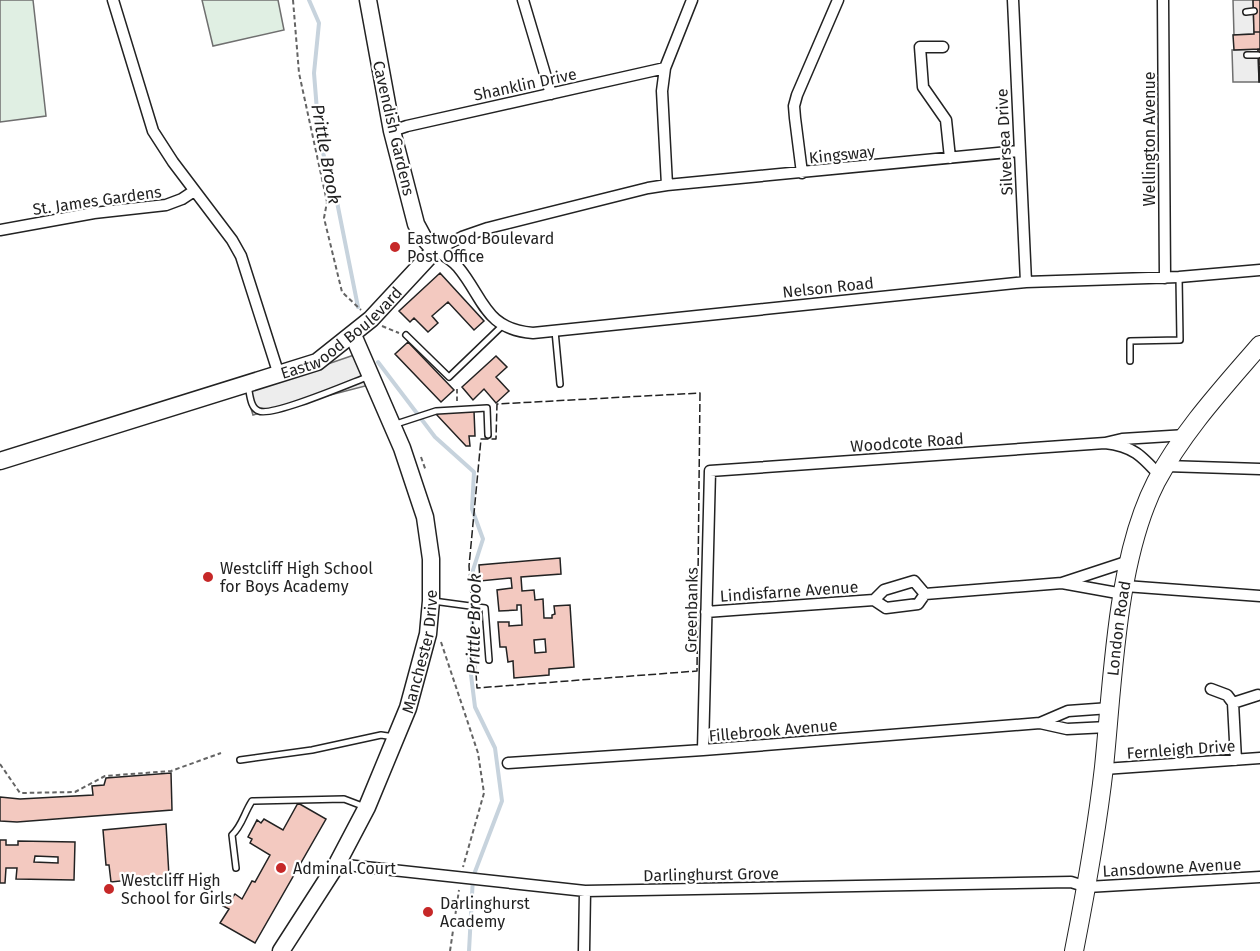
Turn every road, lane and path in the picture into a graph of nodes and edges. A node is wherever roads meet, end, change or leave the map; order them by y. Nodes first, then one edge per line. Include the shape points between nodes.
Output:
1 (113, 0) edge
2 (293, 0) edge
3 (368, 0) edge
4 (523, 0) edge
5 (692, 0) edge
6 (838, 0) edge
7 (1012, 0) edge
8 (1162, 0) edge
9 (1246, 12) dead end
10 (1254, 12) dead end
11 (943, 47) dead end
12 (1247, 55) dead end
13 (1258, 55) dead end
14 (665, 68) junction
15 (551, 94) junction
16 (392, 131) junction
17 (1019, 151) junction
18 (950, 158) junction
19 (802, 173) junction
20 (667, 185) junction
21 (194, 191) junction
22 (0, 230) edge
23 (435, 250) junction
24 (1260, 270) edge
25 (1179, 277) junction
26 (1165, 278) junction
27 (1026, 282) junction
28 (371, 319) junction
29 (503, 325) junction
30 (555, 331) junction
31 (353, 334) junction
32 (406, 335) joint
33 (1260, 345) edge
34 (1130, 361) dead end
35 (279, 375) junction
36 (372, 375) junction
37 (560, 384) dead end
38 (247, 385) junction
39 (458, 386) dead end
40 (458, 410) junction
41 (392, 425) junction
42 (488, 435) dead end
43 (1186, 435) junction
44 (1105, 443) junction
45 (0, 461) edge
46 (1260, 469) edge
47 (710, 471) joint
48 (1163, 471) junction
49 (1130, 561) junction
50 (1062, 583) junction
51 (1124, 590) junction
52 (925, 594) junction
53 (1260, 596) edge
54 (874, 600) junction
55 (431, 601) junction
56 (706, 612) junction
57 (440, 642) dead end
58 (489, 660) dead end
59 (1211, 689) dead end
60 (1258, 695) dead end
61 (1233, 703) junction
62 (1110, 708) junction
63 (1040, 723) junction
64 (1108, 727) junction
65 (397, 737) junction
66 (703, 750) junction
67 (221, 753) dead end
68 (1260, 758) edge
69 (240, 760) dead end
70 (1236, 760) junction
71 (508, 763) dead end
72 (0, 764) edge
73 (1104, 769) junction
74 (367, 807) junction
75 (337, 864) junction
76 (236, 868) dead end
77 (460, 876) junction
78 (1260, 877) edge
79 (1087, 887) junction
80 (585, 891) junction
81 (281, 951) edge
82 (450, 951) edge
83 (584, 951) edge
84 (1074, 951) edge

1 - 21 street via 153,132
2 - 28 path via 299,73 327,202 324,219 342,292
3 - 16 street, Cavendish Gardens
4 - 15 street
5 - 14 street
6 - 19 street via 794,106
7 - 17 street, Silversea Drive
8 - 26 street, Wellington Avenue
9 - 10 lane
11 - 18 street via 920,47 921,75 923,87 945,120
12 - 13 lane
14 - 15 street, Shanklin Drive
14 - 20 street via 662,91
15 - 16 street, Shanklin Drive
16 - 23 street, Cavendish Gardens via 416,224
17 - 18 street, Kingsway
17 - 27 street, Silversea Drive
18 - 19 street, Kingsway
19 - 20 street, Kingsway
20 - 23 street, Eastwood Boulevard via 488,228
21 - 22 street, St. James Gardens via 166,205
21 - 35 street via 241,256
23 - 28 street, Eastwood Boulevard
23 - 29 street via 456,265 485,309
24 - 25 street, Nelson Road
25 - 26 street, Nelson Road
25 - 34 lane via 1180,340 1130,341
26 - 27 street, Nelson Road
27 - 30 street, Nelson Road
28 - 31 street, Eastwood Boulevard
28 - 32 path
29 - 30 street, Nelson Road via 522,332
29 - 32 lane via 449,377
30 - 37 lane
31 - 35 street, Eastwood Boulevard via 318,362
31 - 36 street, Manchester Drive
33 - 43 main road, London Road
35 - 38 street, Eastwood Boulevard
36 - 38 lane via 292,405 261,412 252,404
36 - 41 street, Manchester Drive
38 - 45 street, Eastwood Boulevard
39 - 40 path
40 - 41 lane via 430,412
40 - 42 lane via 487,408
41 - 55 street, Manchester Drive via 425,517
43 - 44 street, Woodcote Road
43 - 48 main road, London Road
44 - 47 street, Woodcote Road
44 - 48 street, Woodcote Road via 1124,445
46 - 48 street
47 - 56 street, Greenbanks
48 - 49 main road, London Road via 1140,521
49 - 50 street, Lindisfarne Avenue
49 - 51 main road, London Road
50 - 51 street, Lindisfarne Avenue
50 - 52 street, Lindisfarne Avenue
51 - 53 street, Lindisfarne Avenue
51 - 62 main road, London Road
52 - 54 street, Lindisfarne Avenue via 918,604 886,608
52 - 54 street, Lindisfarne Avenue via 914,581 884,590
54 - 56 street, Lindisfarne Avenue
55 - 58 lane via 485,608
55 - 65 street, Manchester Drive via 428,634
56 - 66 street, Greenbanks
57 - 77 path via 478,753 484,793
59 - 61 street via 1227,695
60 - 61 street
61 - 70 street
62 - 63 street, Fillebrook Avenue via 1068,711
62 - 64 main road, London Road
63 - 64 street, Fillebrook Avenue via 1067,729
63 - 66 street, Fillebrook Avenue
64 - 73 main road, London Road
65 - 69 lane via 381,735
65 - 74 street, Manchester Drive
66 - 71 street, Fillebrook Avenue
67 - 72 path via 171,771 105,776 75,792 20,793
68 - 70 street, Fernleigh Drive
70 - 73 street, Fernleigh Drive
73 - 79 main road, London Road
74 - 75 street, Manchester Drive
74 - 76 lane via 344,799 252,801 240,828 232,835
75 - 77 street, Darlinghurst Grove
75 - 81 street, Manchester Drive
77 - 80 street, Darlinghurst Grove
77 - 82 path
78 - 79 street, Lansdowne Avenue
79 - 80 street, Darlinghurst Grove via 1071,882
79 - 84 main road, London Road
80 - 83 street

